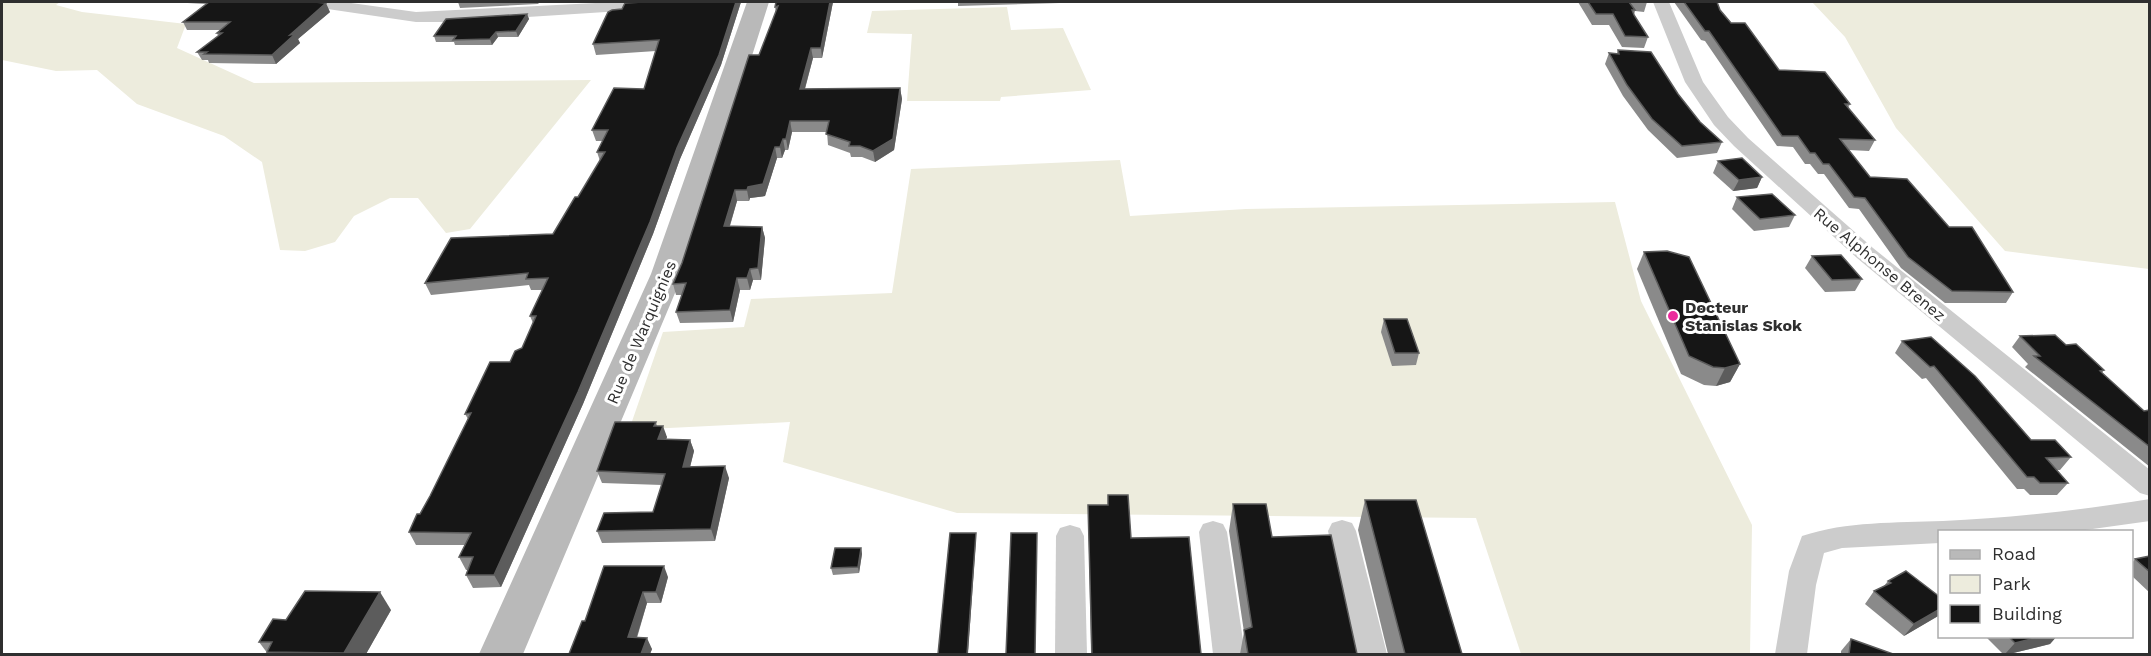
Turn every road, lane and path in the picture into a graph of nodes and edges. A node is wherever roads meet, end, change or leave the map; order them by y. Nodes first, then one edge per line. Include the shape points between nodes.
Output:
1 (314, 2) edge
2 (684, 2) edge
3 (758, 2) edge
4 (1661, 2) edge
5 (2150, 486) edge
6 (2150, 510) edge
7 (1956, 530) edge
8 (1342, 531) dead end
9 (1213, 532) dead end
10 (1938, 532) edge
11 (1070, 536) dead end
12 (501, 654) edge
13 (1071, 654) edge
14 (1229, 654) edge
15 (1371, 654) edge
16 (1791, 654) edge

1 - 2 street via 416,17
3 - 12 street, Rue de Warquignies via 667,274
4 - 5 street, Rue Alphonse Brenez via 1699,91 1741,142 1865,253
6 - 7 street
8 - 15 street
9 - 14 street
10 - 16 street via 1842,537 1812,544 1803,566
11 - 13 street

